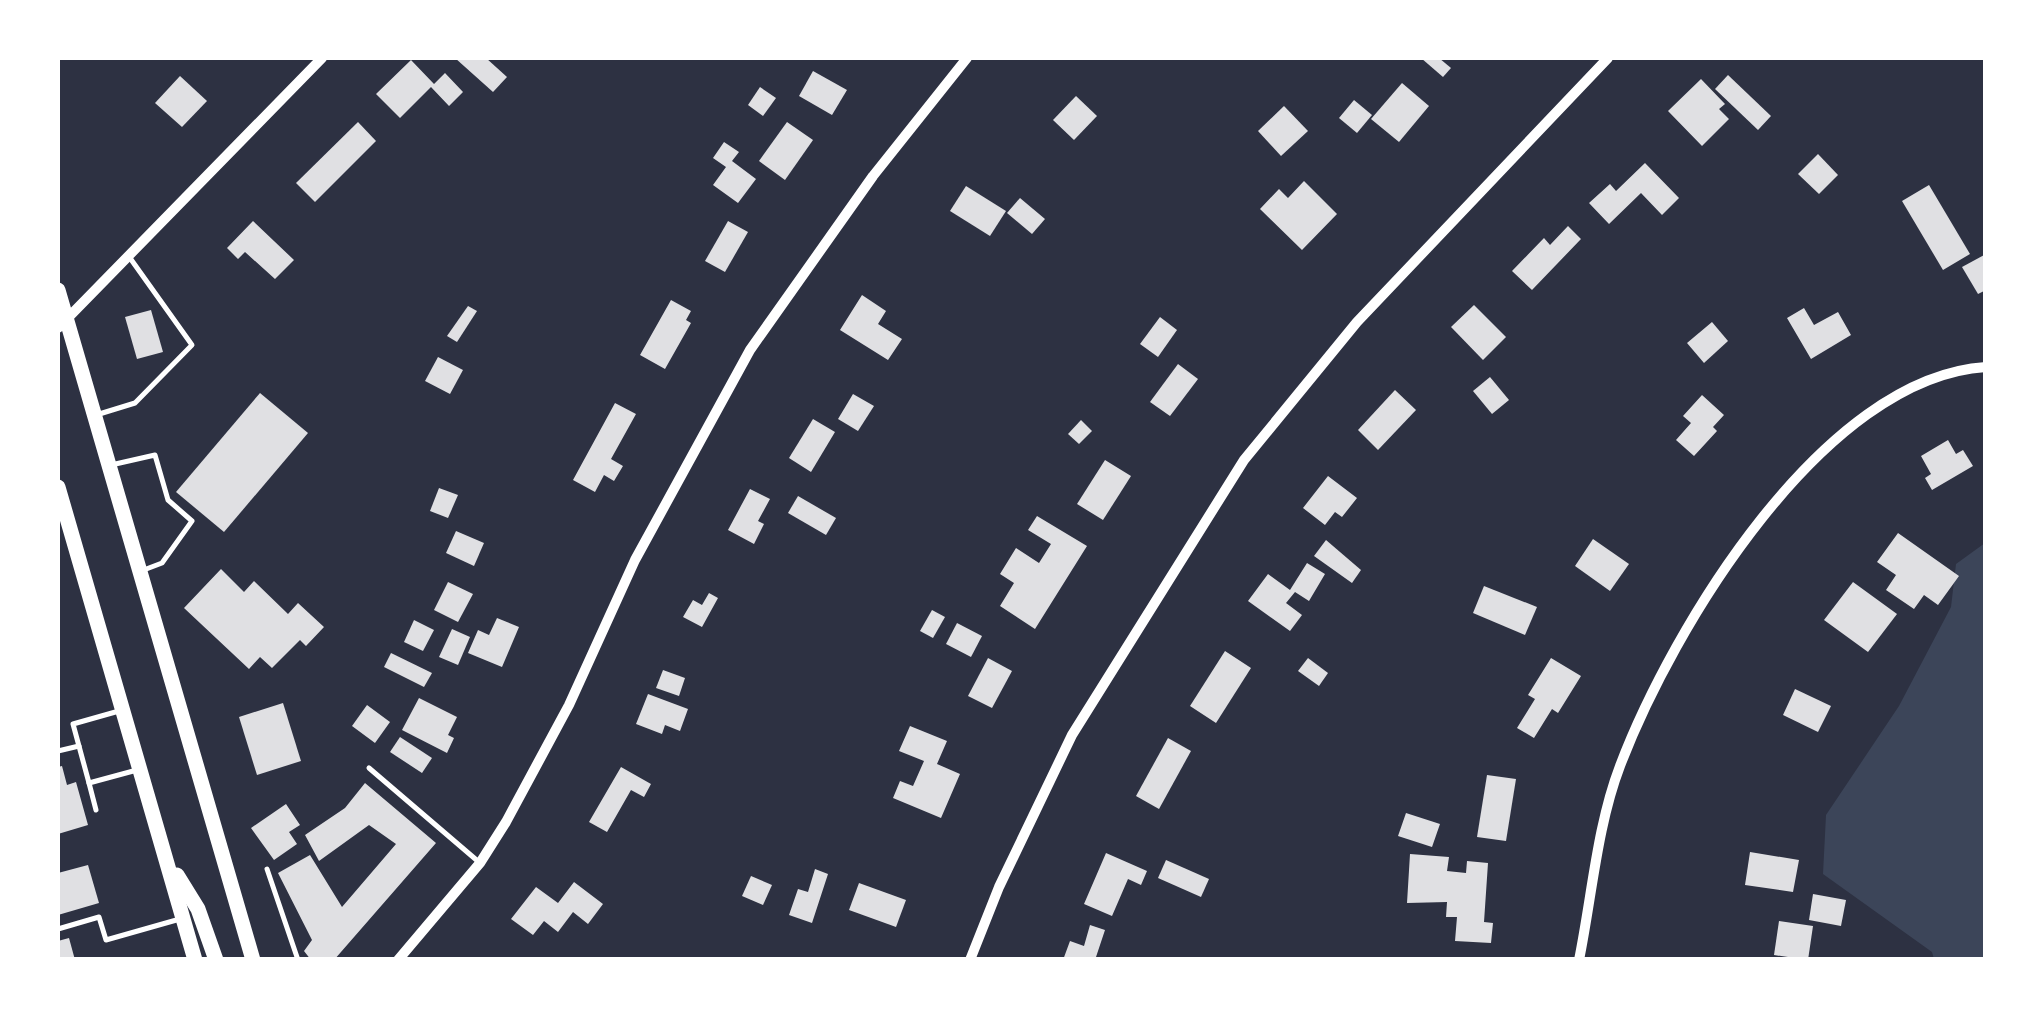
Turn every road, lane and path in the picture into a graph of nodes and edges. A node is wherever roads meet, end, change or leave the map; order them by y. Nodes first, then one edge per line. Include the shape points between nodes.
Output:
1 (322, 58) edge
2 (967, 58) edge
3 (1608, 58) edge
4 (130, 258) junction
5 (58, 290) edge
6 (62, 324) edge
7 (1986, 368) edge
8 (93, 415) junction
9 (107, 466) junction
10 (58, 487) edge
11 (200, 512) dead end
12 (192, 522) junction
13 (138, 572) junction
14 (123, 710) junction
15 (79, 746) junction
16 (58, 751) edge
17 (370, 768) dead end
18 (140, 769) junction
19 (89, 783) junction
20 (96, 810) dead end
21 (165, 854) junction
22 (480, 863) junction
23 (267, 869) dead end
24 (183, 918) junction
25 (58, 929) edge
26 (195, 960) edge
27 (216, 960) edge
28 (253, 960) edge
29 (298, 960) edge
30 (398, 960) edge
31 (970, 960) edge
32 (1579, 960) edge

1 - 4 street
2 - 22 street via 750,350 635,560 569,705
3 - 31 street via 1357,322 1244,460 1072,736
4 - 6 street
4 - 8 lane via 192,345 135,404
5 - 6 main road
6 - 8 main road
7 - 32 street via 1966,368 1900,392 1848,430 1776,502 1721,573 1666,663 1618,769
8 - 9 main road
9 - 12 lane via 155,455 168,500
9 - 13 main road
10 - 14 main road
11 - 12 lane
12 - 13 lane via 162,563
13 - 28 main road
14 - 15 lane via 73,724
14 - 18 main road
15 - 16 lane
15 - 19 lane
17 - 22 lane
18 - 19 lane
18 - 21 main road
19 - 20 lane
21 - 24 main road
21 - 27 main road via 198,910
22 - 30 street
23 - 29 lane
24 - 25 lane via 106,940 100,917
24 - 26 main road

